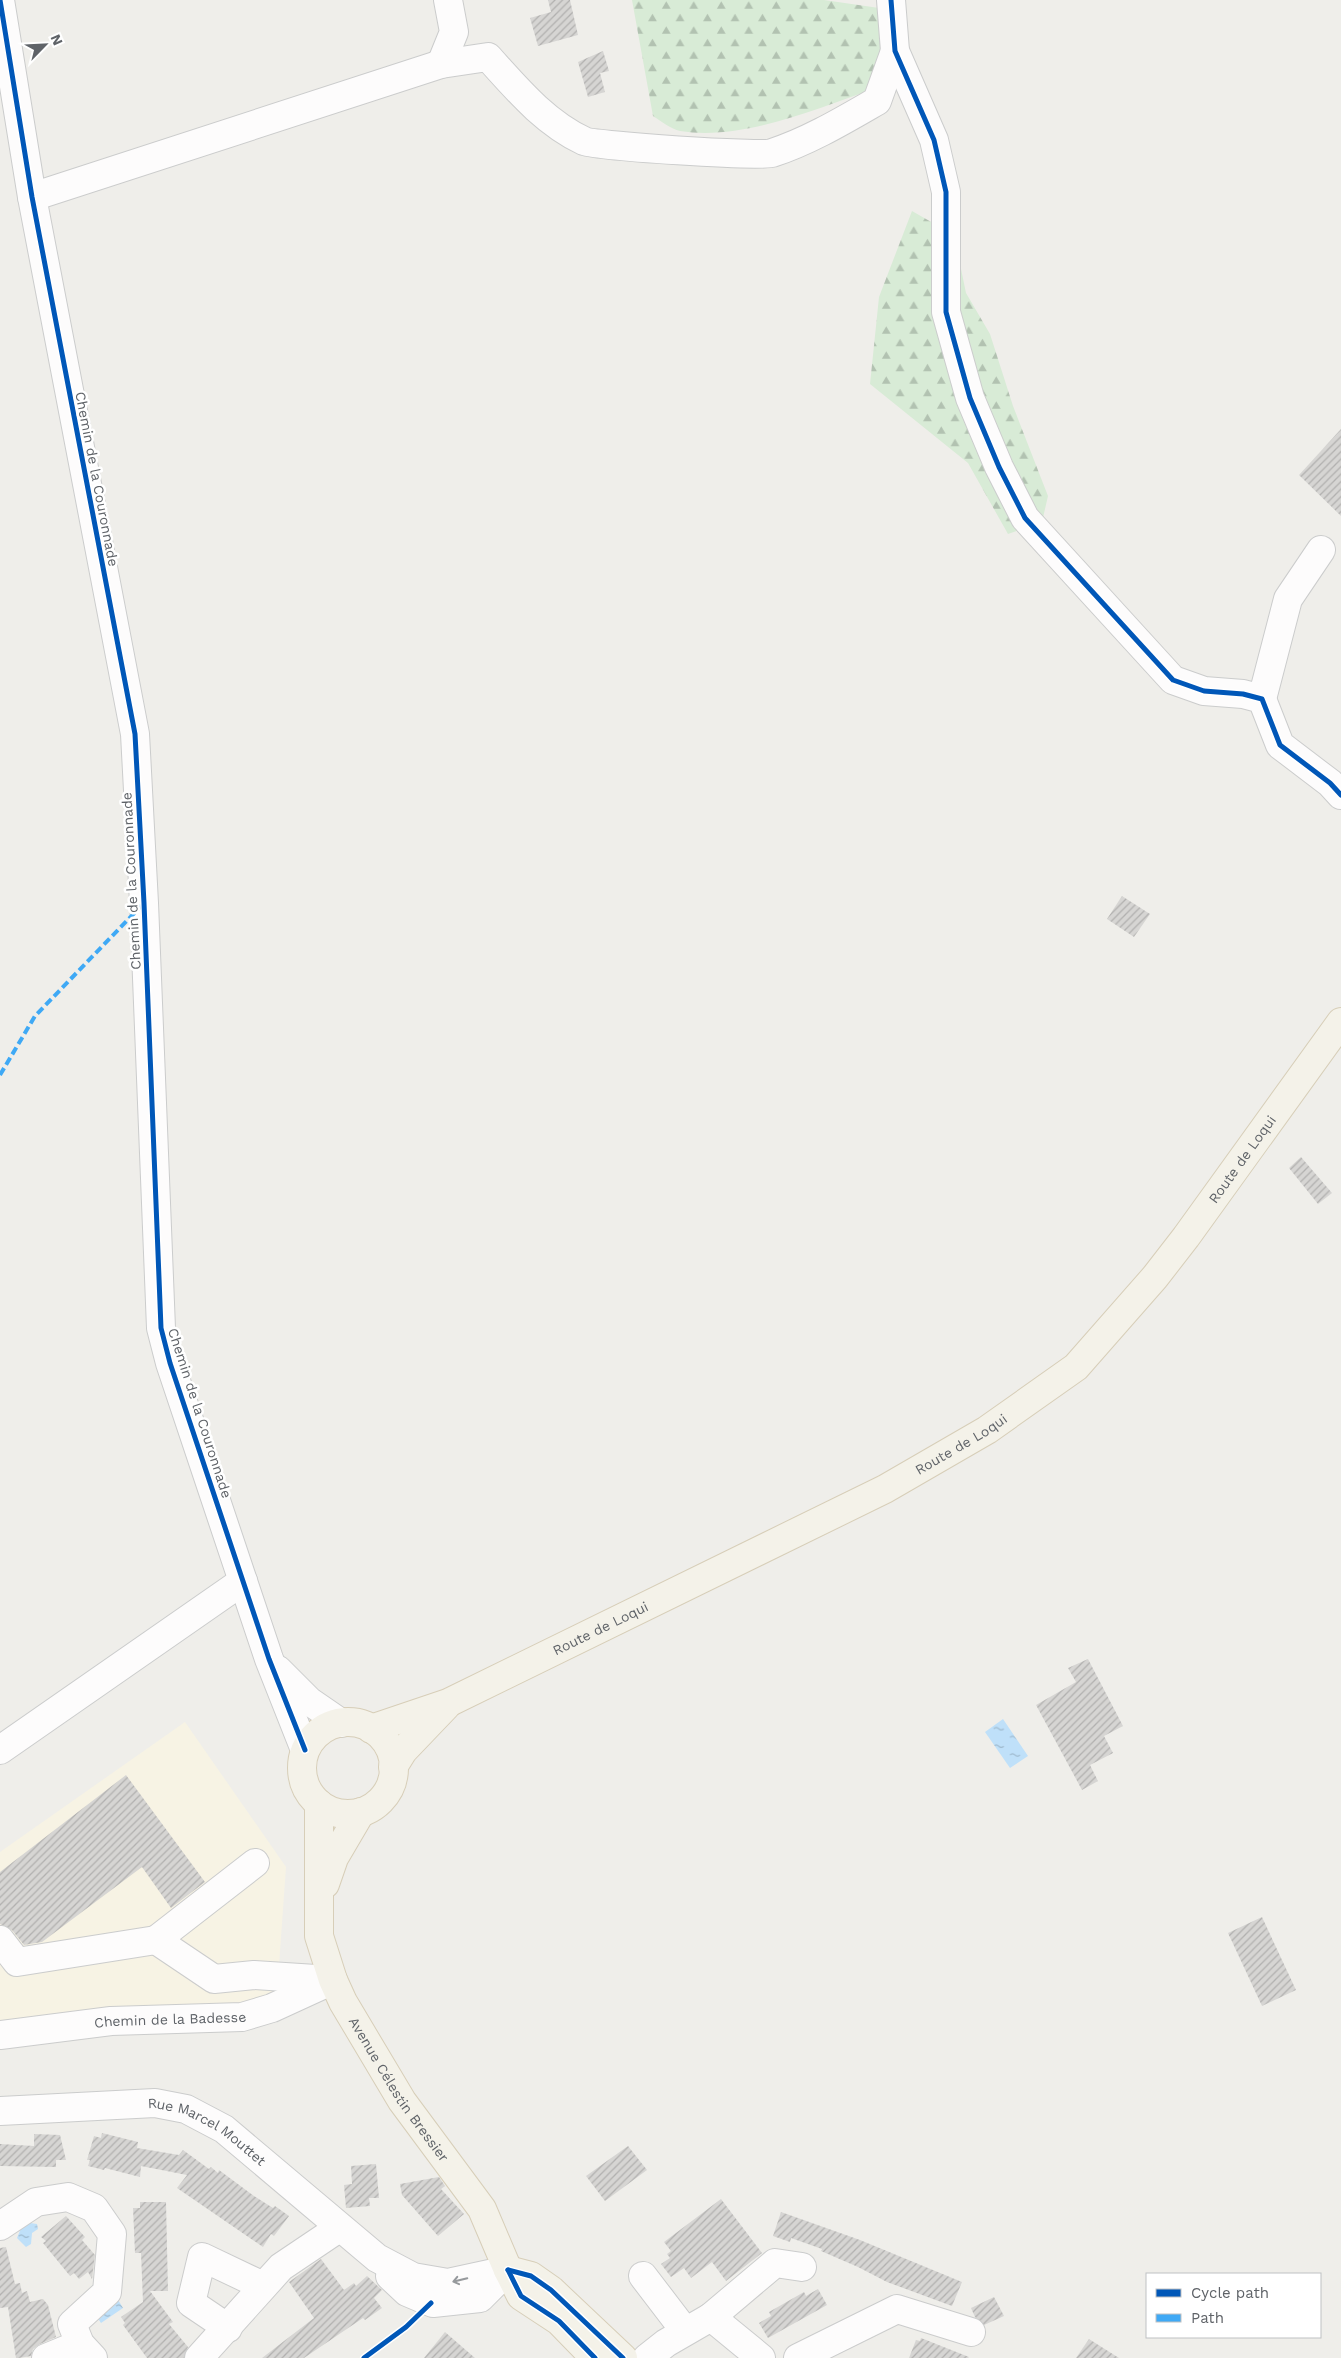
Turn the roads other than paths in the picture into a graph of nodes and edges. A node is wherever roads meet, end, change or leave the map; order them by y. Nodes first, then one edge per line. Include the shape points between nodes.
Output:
1 (0, 0) edge
2 (448, 0) edge
3 (891, 0) edge
4 (895, 51) junction
5 (441, 64) junction
6 (32, 197) junction
7 (1320, 550) dead end
8 (1262, 699) junction
9 (1337, 785) edge
10 (1341, 1022) edge
11 (243, 1581) junction
12 (269, 1659) junction
13 (448, 1703) junction
14 (341, 1722) junction
15 (371, 1728) junction
16 (0, 1750) edge
17 (305, 1750) junction
18 (393, 1767) junction
19 (319, 1804) junction
20 (361, 1812) junction
21 (255, 1863) dead end
22 (320, 1897) junction
23 (0, 1940) edge
24 (156, 1940) junction
25 (333, 1980) junction
26 (0, 2034) edge
27 (0, 2111) edge
28 (0, 2226) edge
29 (340, 2228) junction
30 (802, 2267) dead end
31 (508, 2270) junction
32 (643, 2276) dead end
33 (264, 2286) junction
34 (710, 2317) junction
35 (228, 2328) junction
36 (685, 2331) junction
37 (971, 2332) dead end
38 (86, 2351) edge
39 (46, 2358) edge
40 (199, 2358) edge
41 (595, 2358) edge
42 (623, 2358) edge
43 (647, 2358) edge
44 (761, 2358) edge
45 (798, 2358) edge

1 - 6 street, Chemin de la Couronnade
2 - 5 street via 454,32
3 - 4 street
4 - 5 street via 877,101 770,154 654,149 585,142 538,112 488,57
4 - 8 street via 934,140 946,192 946,312 970,398 1025,518 1173,680 1204,691
5 - 6 street
6 - 11 street, Chemin de la Couronnade via 135,734 161,1328
7 - 8 street via 1288,599
8 - 9 street via 1280,745
10 - 13 main road, Route de Loqui via 1186,1237 1076,1367 987,1430 885,1489
11 - 12 street, Chemin de la Couronnade
11 - 16 street
12 - 14 street, Chemin de la Couronnade via 309,1701
12 - 17 street, Chemin de la Couronnade
13 - 15 main road, Route de Loqui
13 - 18 main road, Route de Loqui via 403,1751
14 - 15 main road
14 - 17 main road via 326,1727
15 - 18 main road via 383,1739
17 - 19 main road via 303,1779
18 - 20 main road via 392,1782 385,1795 374,1806
19 - 20 main road via 339,1813
19 - 22 main road, Avenue Célestin Bressier
20 - 22 main road, Avenue Célestin Bressier via 334,1858
21 - 24 street
22 - 25 main road, Avenue Célestin Bressier via 319,1936
23 - 24 street via 17,1962
24 - 25 street via 214,1979 254,1975
25 - 26 street, Chemin de la Badesse via 272,2008 242,2016 112,2021
25 - 31 main road, Avenue Célestin Bressier via 402,2101 482,2209
27 - 29 street, Rue Marcel Mouttet via 154,2102 186,2109 224,2128
28 - 38 street via 36,2202 68,2197 94,2208 112,2234 107,2292 72,2324
29 - 31 street, Rue Marcel Mouttet via 377,2258 413,2277 448,2283
29 - 33 street via 281,2267
30 - 34 street via 775,2263
31 - 41 main road, Avenue Célestin Bressier via 521,2296 559,2322
31 - 42 main road via 531,2276 551,2290
32 - 36 street
33 - 35 street
33 - 35 street via 202,2257 191,2303
34 - 36 street
34 - 44 street
35 - 40 street
36 - 43 street
37 - 45 street via 897,2309
38 - 39 street

